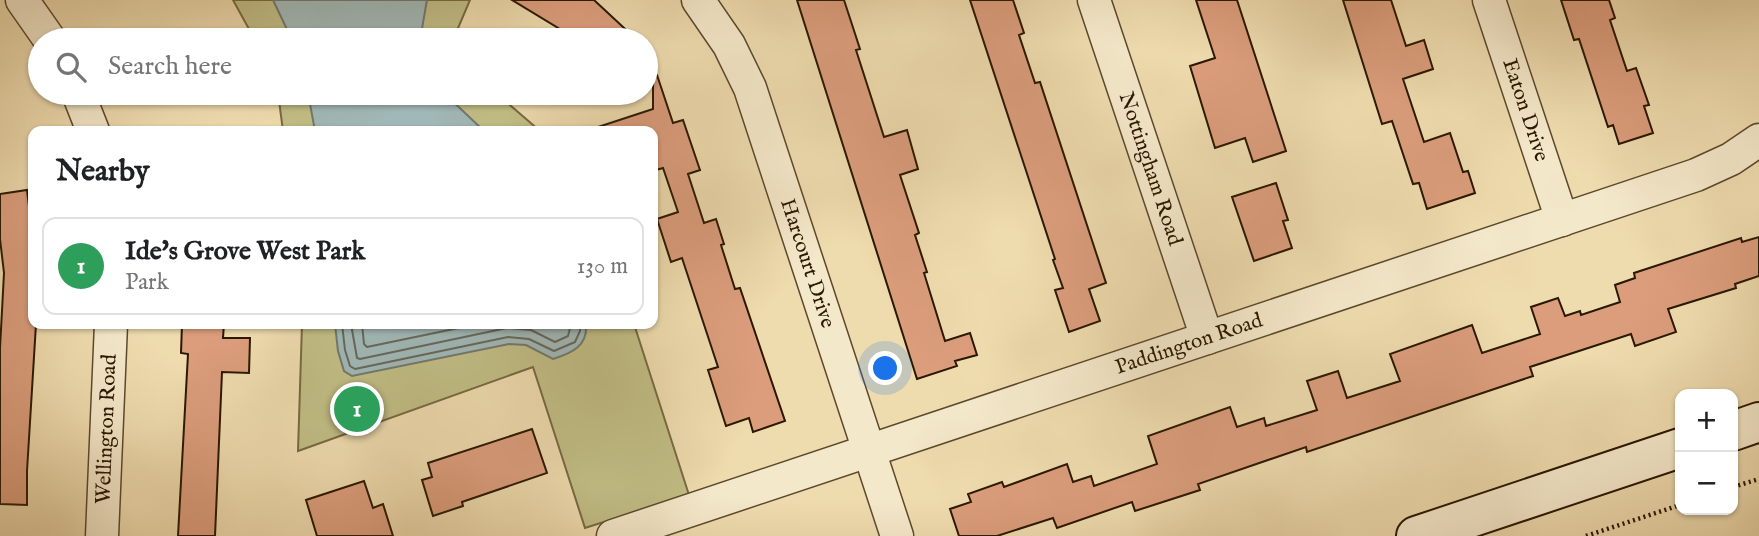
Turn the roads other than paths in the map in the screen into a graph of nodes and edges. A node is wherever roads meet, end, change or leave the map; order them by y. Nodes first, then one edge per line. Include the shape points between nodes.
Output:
1 (22, 0) edge
2 (698, 0) edge
3 (1094, 0) edge
4 (1489, 0) edge
5 (42, 28) edge
6 (83, 105) edge
7 (91, 126) edge
8 (1759, 140) edge
9 (1562, 220) junction
10 (111, 329) edge
11 (1207, 338) junction
12 (1759, 422) edge
13 (1738, 429) edge
14 (1675, 450) edge
15 (869, 452) junction
16 (102, 536) edge
17 (613, 536) edge
18 (897, 536) edge
19 (1416, 536) edge

1 - 5 street
2 - 15 street, Harcourt Drive via 729,45 750,88
3 - 11 street, Nottingham Road
4 - 9 street, Eaton Drive
6 - 7 street
8 - 9 street, Paddington Road via 1696,175
9 - 11 street, Paddington Road
10 - 16 street, Wellington Road
11 - 15 street, Paddington Road
12 - 13 main road
14 - 19 main road
15 - 17 street, Paddington Road
15 - 18 street, Harcourt Drive

